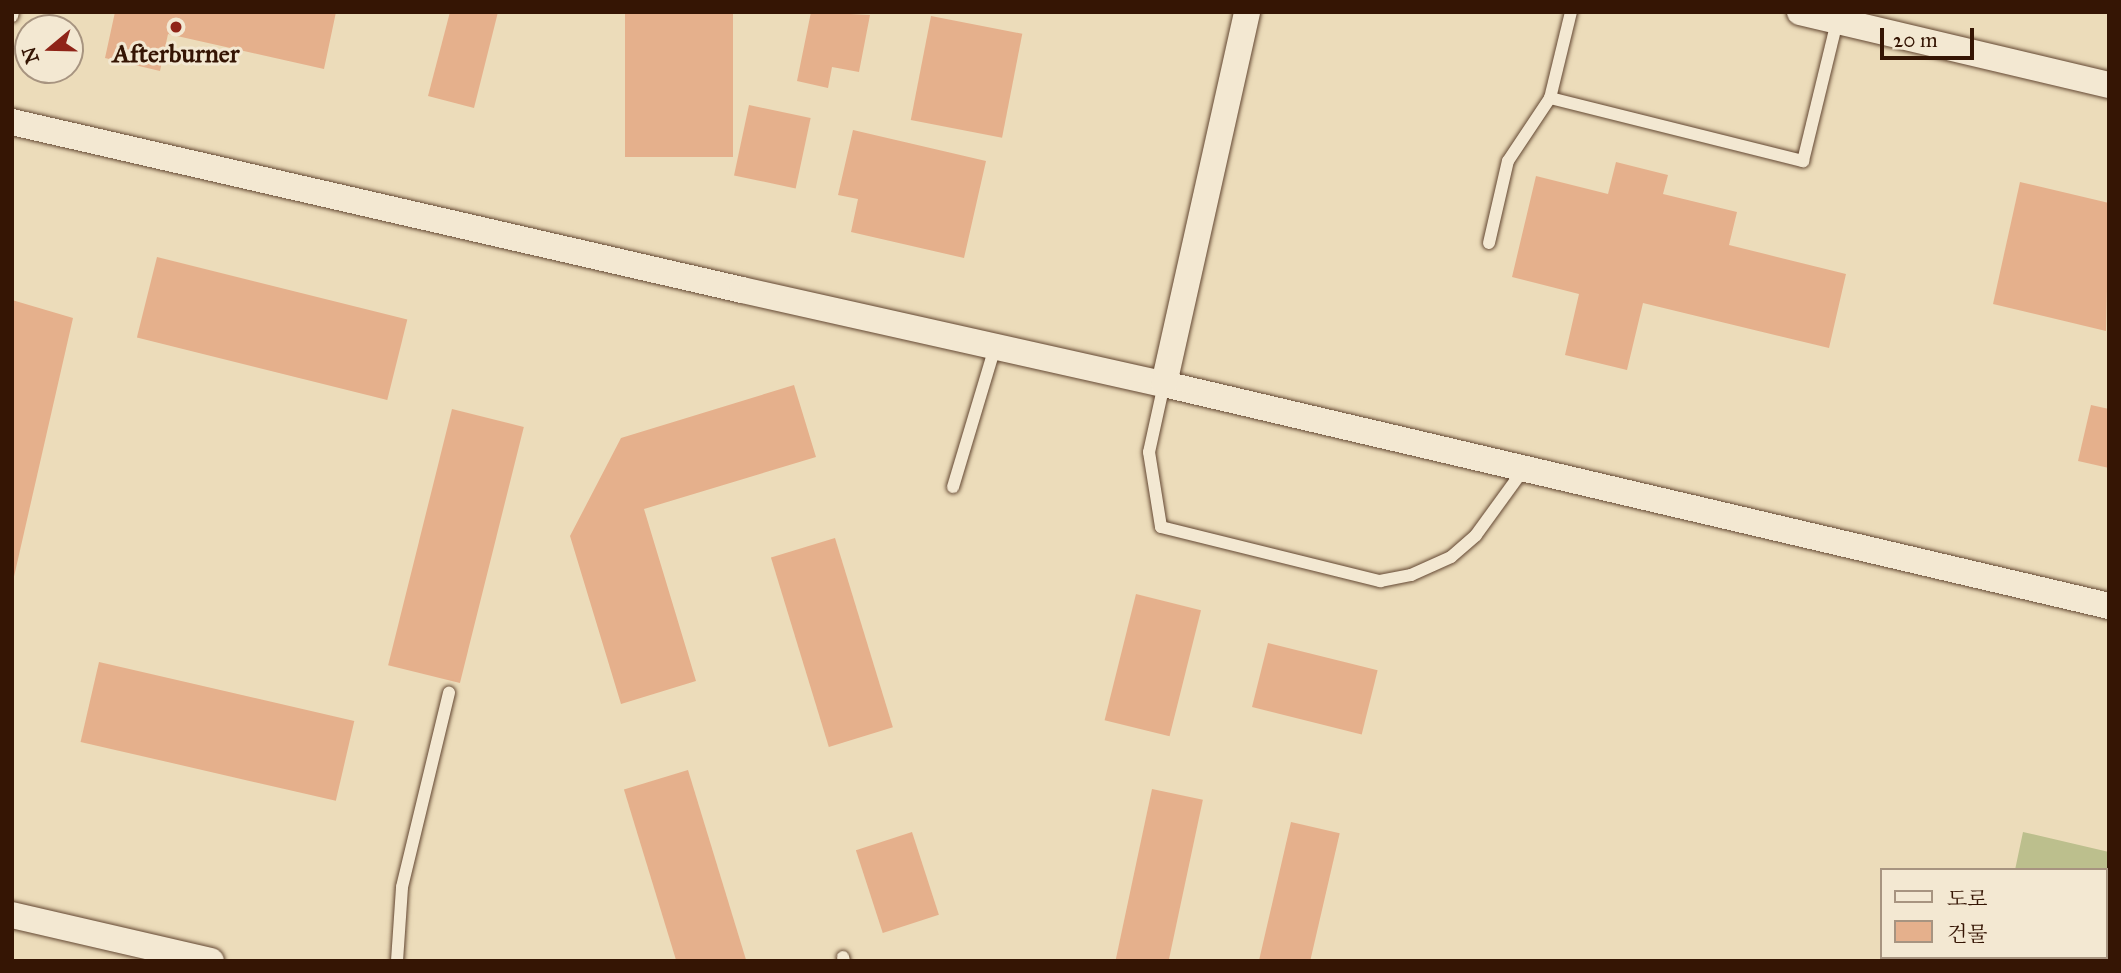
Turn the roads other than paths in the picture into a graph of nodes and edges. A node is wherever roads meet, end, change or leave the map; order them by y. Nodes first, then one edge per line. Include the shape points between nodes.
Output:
1 (1247, 12) edge
2 (1571, 12) edge
3 (1800, 12) edge
4 (1837, 21) junction
5 (2109, 85) edge
6 (1550, 98) junction
7 (12, 122) edge
8 (1489, 243) dead end
9 (995, 347) junction
10 (1164, 384) junction
11 (1524, 468) junction
12 (953, 487) dead end
13 (2109, 606) edge
14 (449, 693) dead end
15 (12, 915) edge
16 (211, 961) edge
17 (397, 961) edge

1 - 10 street
2 - 6 lane
3 - 4 street
4 - 5 street
4 - 6 lane via 1803,161
6 - 8 lane via 1508,161
7 - 9 street
9 - 10 street
9 - 12 lane
10 - 11 street
10 - 11 lane via 1149,452 1161,527 1381,581 1411,575 1451,557 1476,535
11 - 13 street
14 - 17 lane via 402,887
15 - 16 street

